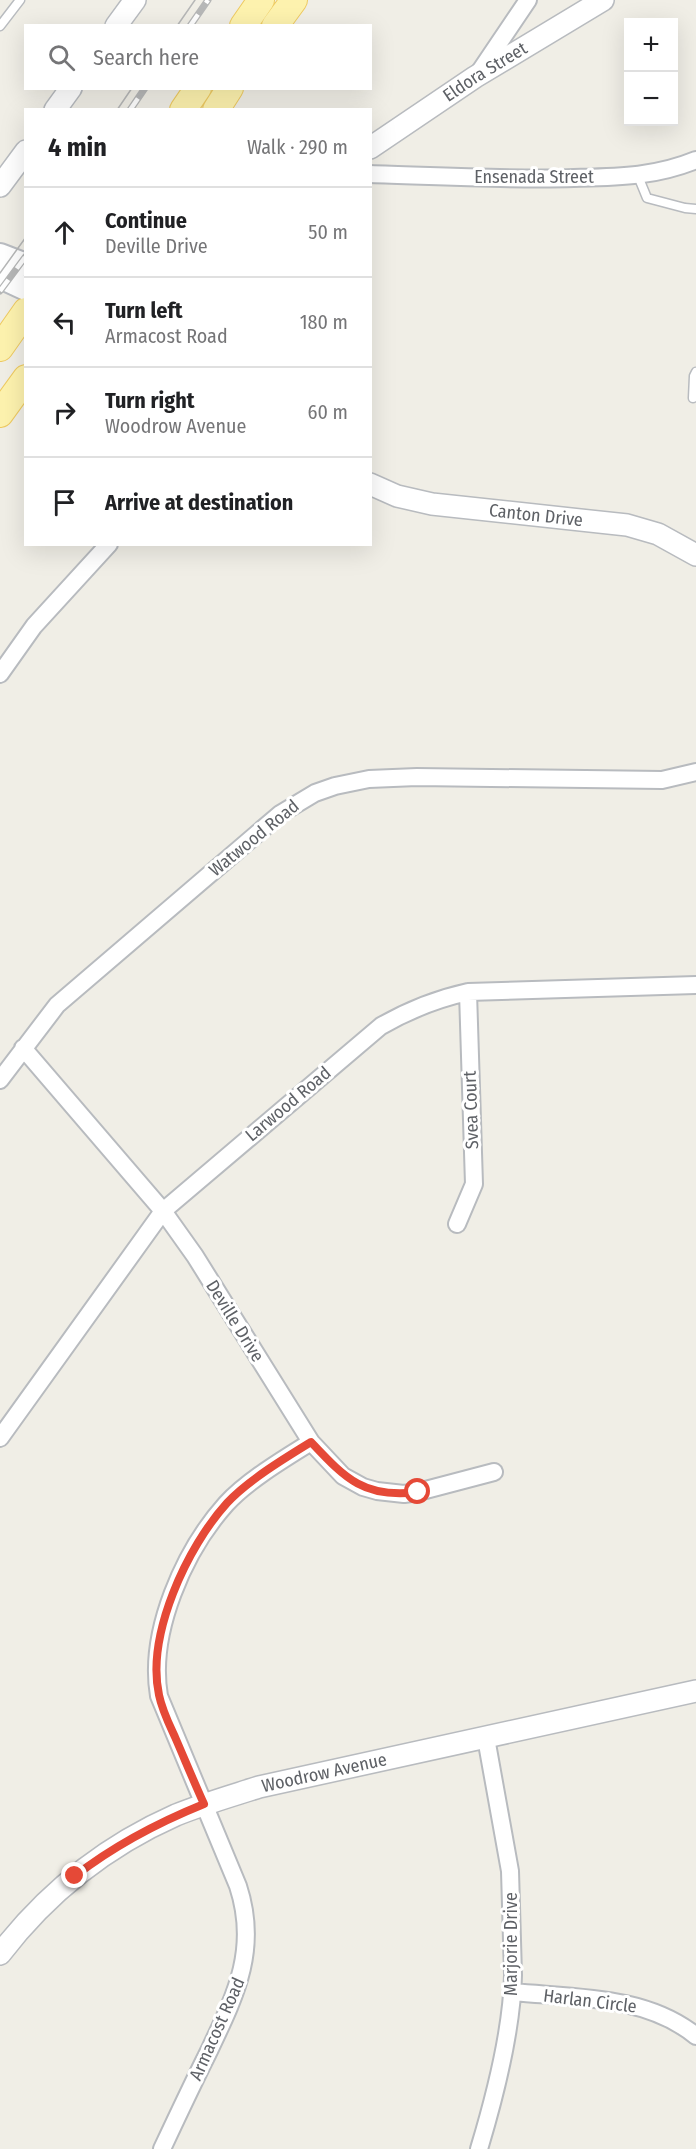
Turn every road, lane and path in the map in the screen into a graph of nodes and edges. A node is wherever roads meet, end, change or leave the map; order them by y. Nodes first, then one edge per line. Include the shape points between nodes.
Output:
1 (20, 0) edge
2 (135, 0) edge
3 (261, 0) edge
4 (294, 0) edge
5 (528, 0) edge
6 (603, 0) edge
7 (117, 24) edge
8 (244, 24) edge
9 (276, 24) edge
10 (0, 26) edge
11 (476, 77) junction
12 (70, 90) edge
13 (197, 90) edge
14 (229, 90) edge
15 (56, 108) edge
16 (184, 108) edge
17 (217, 108) edge
18 (372, 147) edge
19 (24, 154) edge
20 (696, 160) edge
21 (372, 174) edge
22 (638, 177) junction
23 (0, 186) edge
24 (696, 208) edge
25 (0, 255) edge
26 (24, 264) edge
27 (0, 277) edge
28 (24, 288) edge
29 (24, 314) edge
30 (0, 348) edge
31 (696, 372) edge
32 (24, 381) edge
33 (693, 398) dead end
34 (0, 414) edge
35 (372, 485) edge
36 (107, 546) edge
37 (696, 555) edge
38 (0, 674) edge
39 (696, 772) edge
40 (696, 985) edge
41 (468, 992) junction
42 (23, 1048) junction
43 (0, 1080) edge
44 (163, 1211) junction
45 (457, 1224) dead end
46 (0, 1438) edge
47 (311, 1442) junction
48 (494, 1472) dead end
49 (696, 1691) edge
50 (486, 1737) junction
51 (204, 1804) junction
52 (0, 1954) edge
53 (513, 1992) junction
54 (696, 2036) edge
55 (162, 2149) edge
56 (479, 2149) edge

1 - 10 lane
2 - 7 street
3 - 8 main road
4 - 9 main road
5 - 11 street
6 - 11 street, Eldora Street
11 - 18 street, Eldora Street
12 - 15 street
13 - 16 main road
14 - 17 main road
19 - 23 street
20 - 22 street, Ensenada Street
21 - 22 street, Ensenada Street via 533,179
22 - 24 lane via 647,198
25 - 26 main road
27 - 28 main road
29 - 30 main road
31 - 33 lane
32 - 34 main road
35 - 37 street, Canton Drive via 432,504 627,525 658,534
36 - 38 street via 34,626
39 - 42 street, Watwood Road via 663,780 369,779 315,793 279,814 83,981 57,1005
40 - 41 street, Larwood Road
41 - 44 street, Larwood Road via 408,1010 381,1026
41 - 45 street, Svea Court via 474,1184
42 - 43 street, Watwood Road
42 - 44 street, Deville Drive
44 - 46 street, Larwood Road
44 - 47 street, Deville Drive
47 - 48 street, Deville Drive via 343,1476 384,1492 418,1492
47 - 51 street, Armacost Road via 227,1503 197,1541 182,1569 163,1625 156,1669 159,1696
49 - 50 street, Woodrow Avenue
50 - 51 street, Woodrow Avenue via 259,1787
50 - 53 street, Marjorie Drive via 510,1871
51 - 52 street, Woodrow Avenue via 149,1828 99,1858 28,1920
51 - 55 street, Armacost Road via 244,1902 246,1952 230,2008
53 - 54 street, Harlan Circle via 635,2005 666,2016
53 - 56 street, Marjorie Drive via 499,2075

